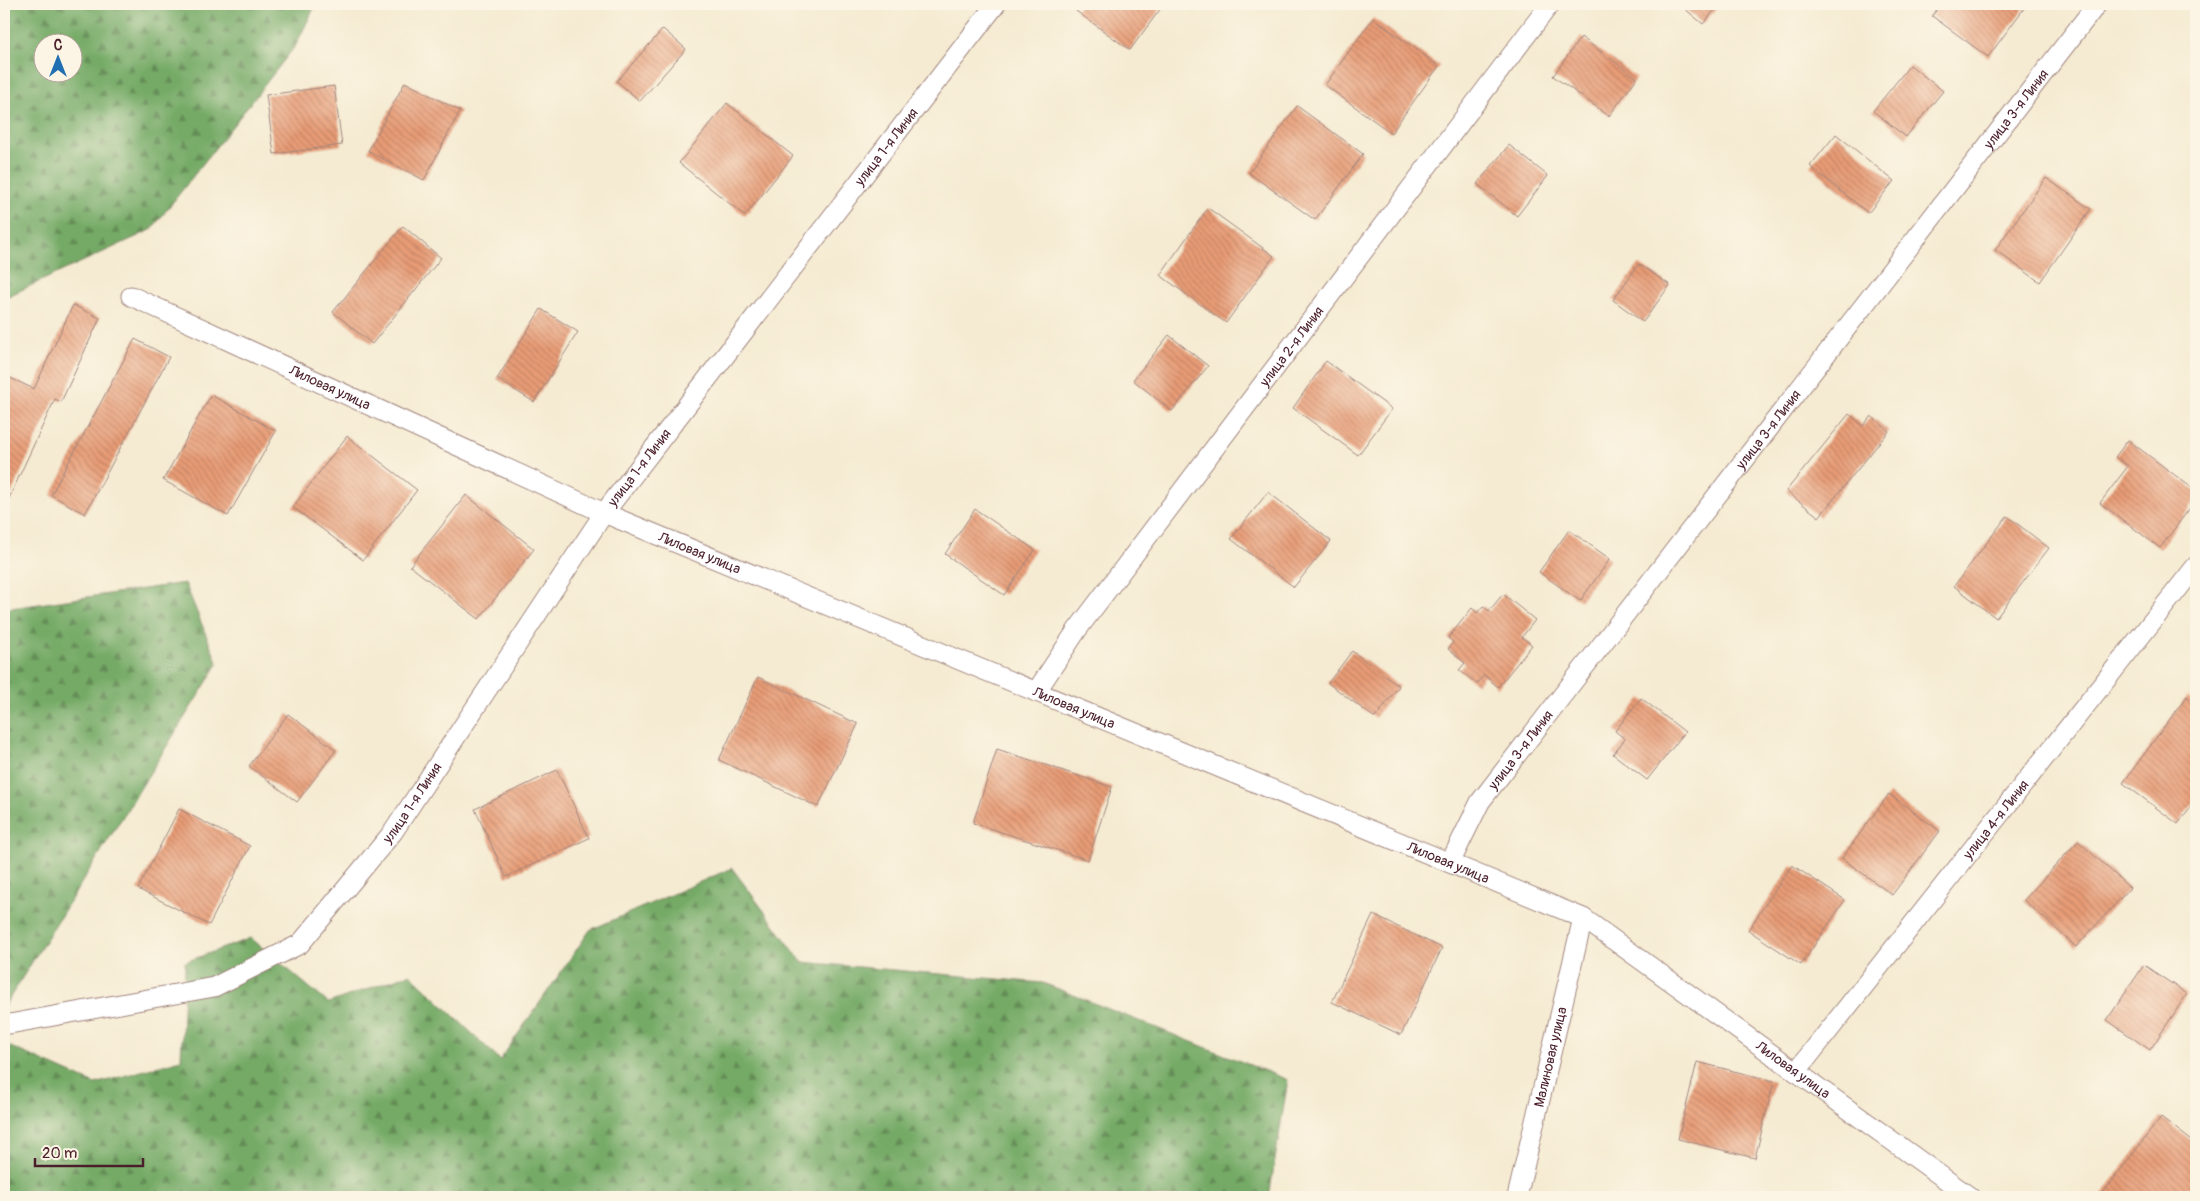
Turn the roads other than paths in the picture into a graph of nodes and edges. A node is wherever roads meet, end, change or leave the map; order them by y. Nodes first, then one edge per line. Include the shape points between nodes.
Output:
1 (996, 4) edge
2 (1550, 4) edge
3 (2097, 4) edge
4 (131, 296) dead end
5 (604, 513) junction
6 (2196, 566) edge
7 (1036, 692) junction
8 (1450, 863) junction
9 (1583, 918) junction
10 (4, 1025) edge
11 (1796, 1072) junction
12 (1517, 1197) edge
13 (1970, 1197) edge

1 - 5 lane, улица 1-я Линия
2 - 7 lane, улица 2-я Линия via 1077,630
3 - 8 lane, улица 3-я Линия via 1480,802
4 - 5 lane, Лиловая улица
5 - 7 lane, Лиловая улица
5 - 10 lane, улица 1-я Линия via 394,832 300,944 214,987
6 - 11 lane, улица 4-я Линия
7 - 8 lane, Лиловая улица
8 - 9 lane, Лиловая улица
9 - 11 lane, Лиловая улица
9 - 12 lane, Малиновая улица
11 - 13 lane, Лиловая улица

